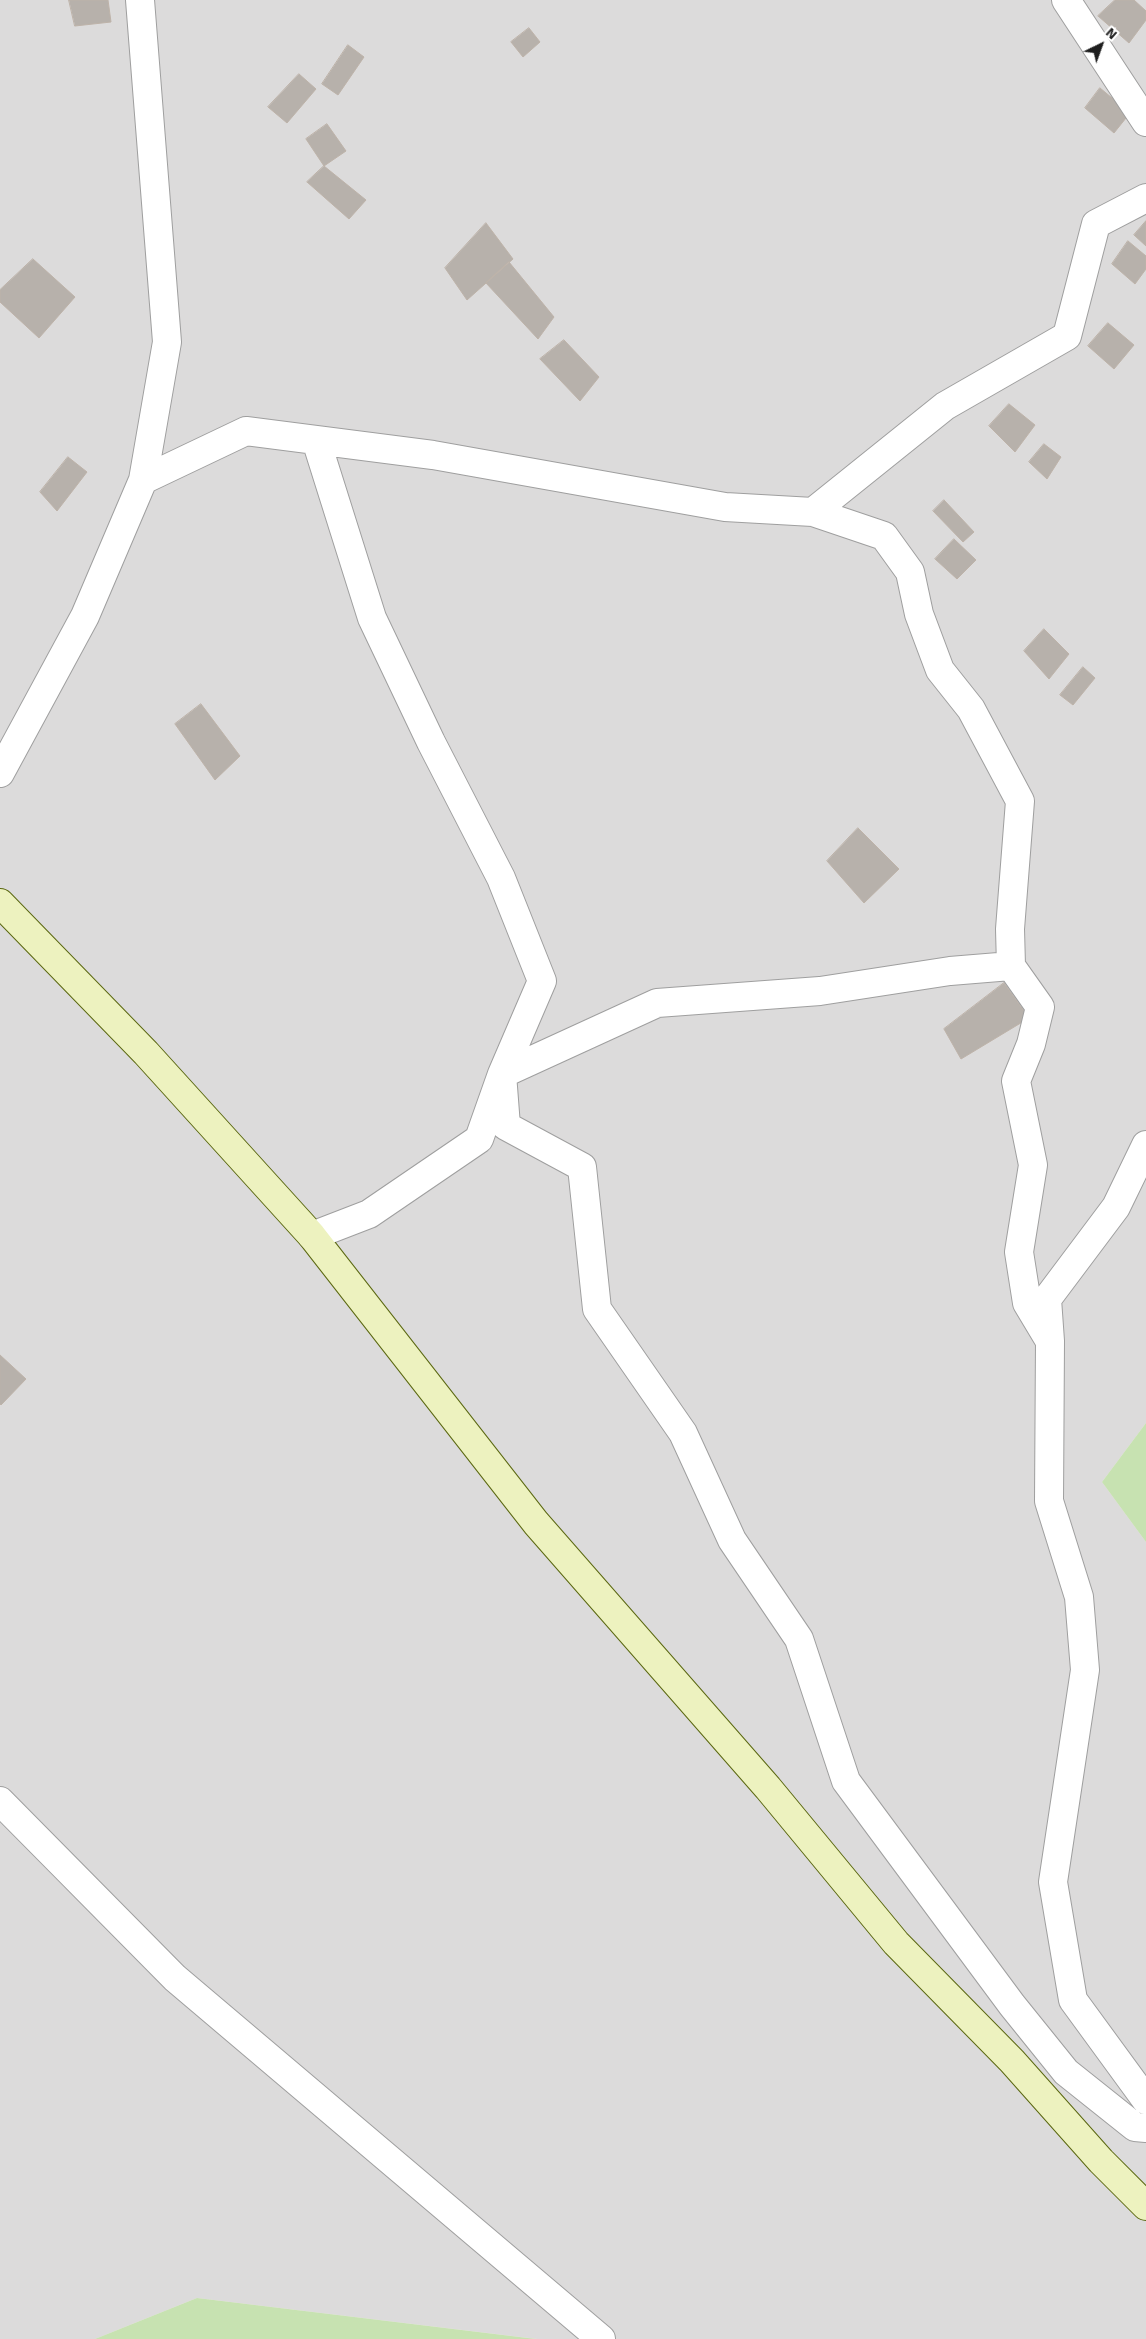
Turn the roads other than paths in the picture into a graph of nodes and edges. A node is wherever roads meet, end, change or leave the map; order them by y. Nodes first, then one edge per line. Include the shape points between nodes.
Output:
1 (140, 0) edge
2 (1066, 0) edge
3 (1146, 122) edge
4 (1146, 198) edge
5 (316, 440) junction
6 (143, 480) junction
7 (813, 512) junction
8 (0, 773) edge
9 (0, 903) edge
10 (1011, 966) junction
11 (502, 1074) junction
12 (1146, 1145) edge
13 (312, 1236) junction
14 (1050, 1341) junction
15 (0, 1801) edge
16 (1146, 2100) edge
17 (1146, 2128) edge
18 (1146, 2206) edge
19 (602, 2339) edge

1 - 6 street via 167,342
2 - 3 street
4 - 7 street via 1096,224 1067,336 945,406
5 - 6 street via 246,431
5 - 7 street via 433,455 724,507
5 - 11 street via 372,618 501,878 542,980
6 - 8 street via 85,616
7 - 10 street via 884,536 910,572 919,614 940,670 971,709 1020,801 1010,929
9 - 13 main road via 146,1053
10 - 11 street via 950,971 820,991 657,1003
10 - 14 street via 1040,1007 1031,1044 1016,1081 1033,1165 1019,1252 1027,1303
11 - 13 street via 479,1139 369,1214
11 - 17 street via 506,1126 582,1167 597,1309 683,1433 732,1540 799,1639 846,1781 1012,2005 1066,2072 1134,2128
12 - 14 street via 1116,1207 1048,1299
13 - 18 main road via 536,1523 768,1788 896,1943 1012,2061 1101,2161
14 - 16 street via 1049,1502 1079,1597 1085,1670 1053,1882 1073,2000
15 - 19 street via 175,1978

